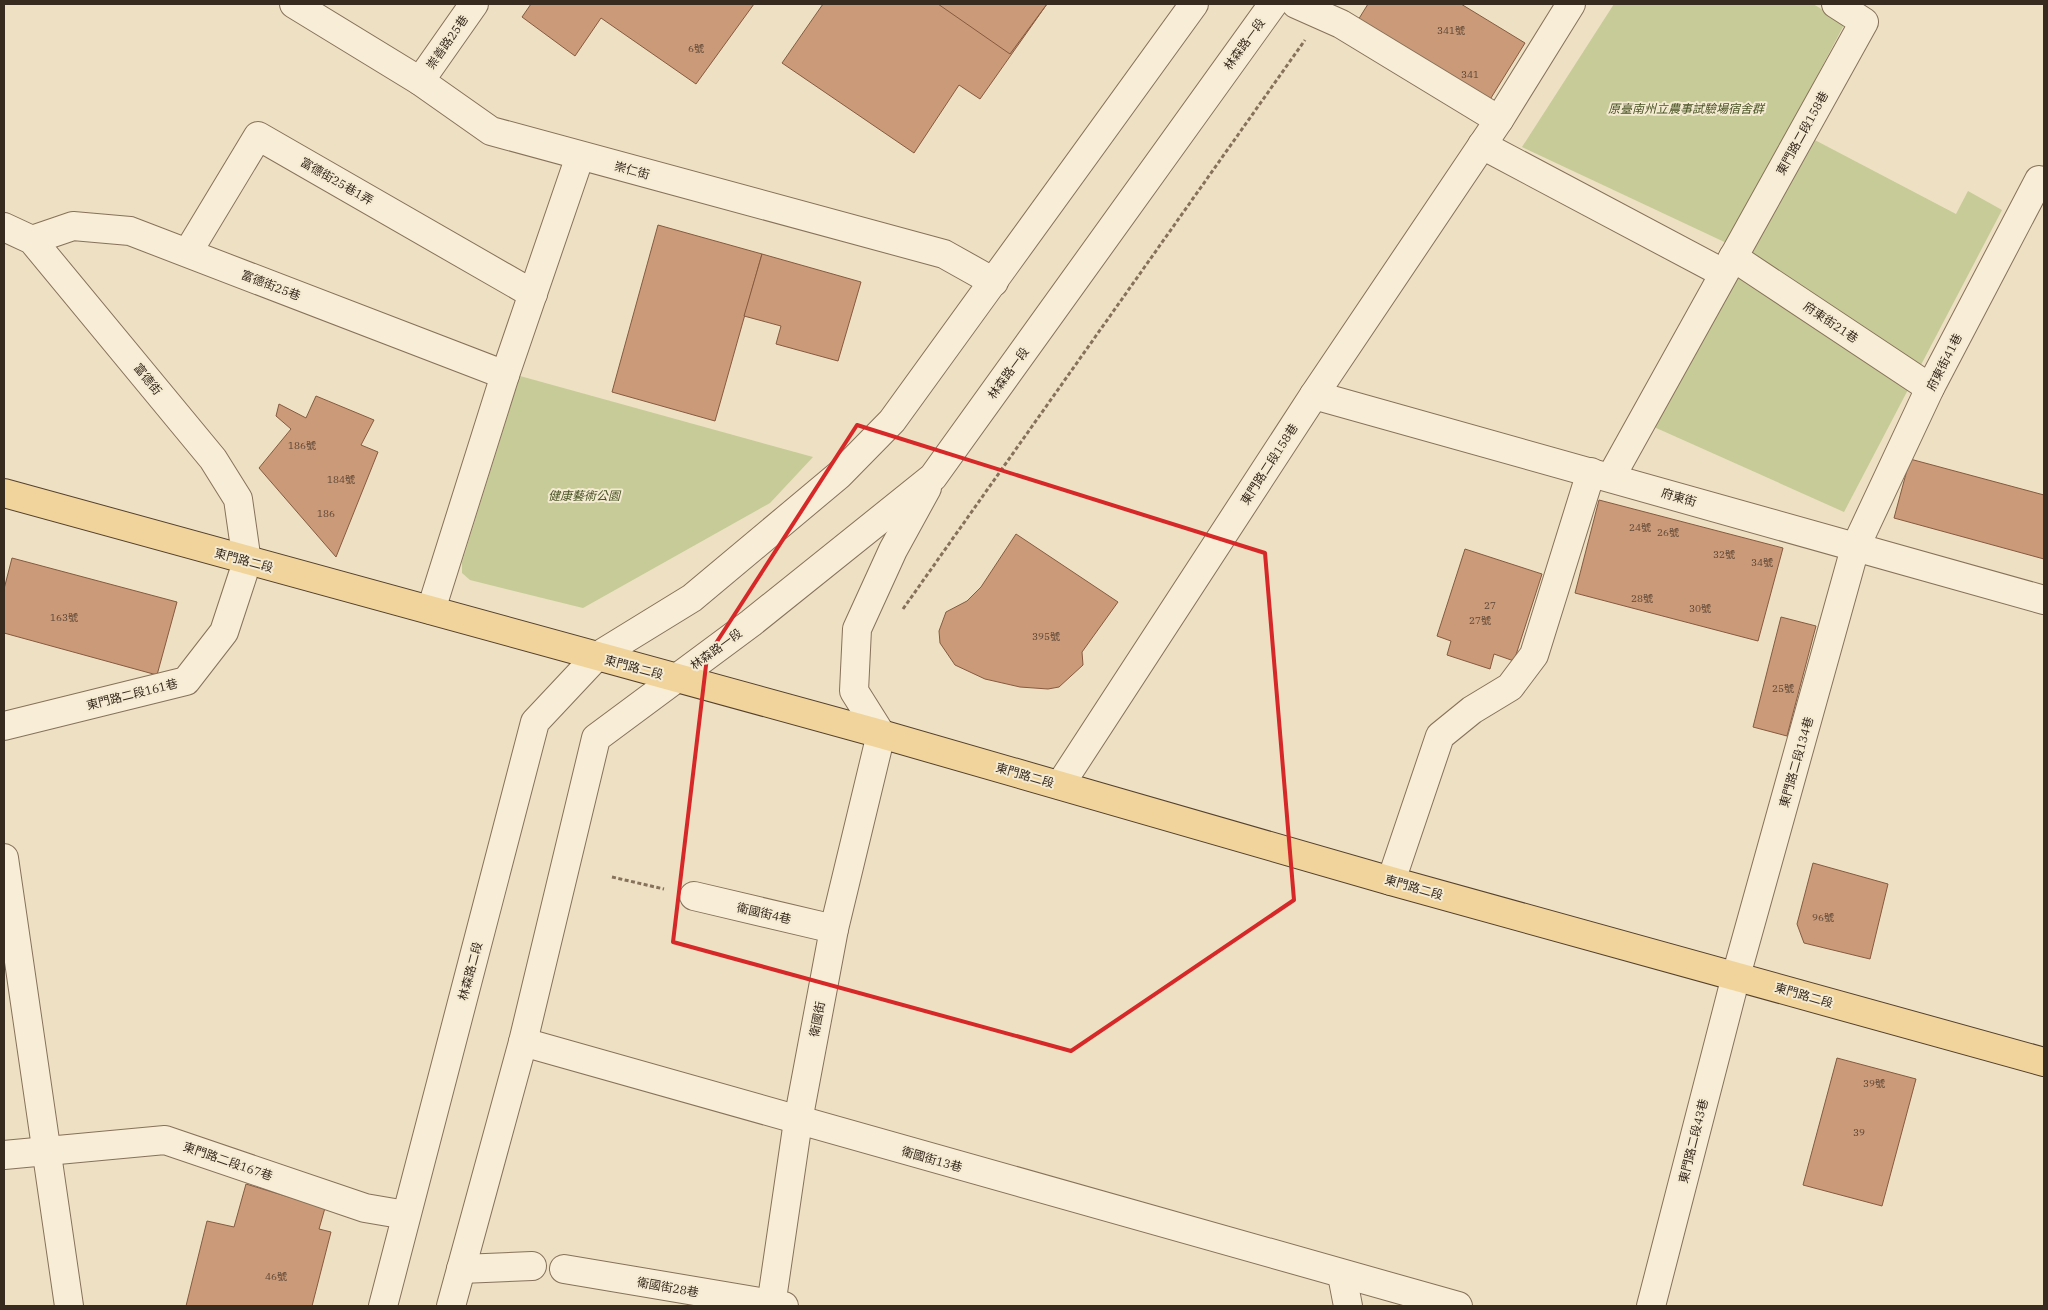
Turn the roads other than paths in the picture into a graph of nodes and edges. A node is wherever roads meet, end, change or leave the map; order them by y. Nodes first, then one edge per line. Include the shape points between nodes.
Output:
1 (294, 4) edge
2 (474, 4) edge
3 (1194, 4) edge
4 (1273, 4) edge
5 (1296, 4) edge
6 (1571, 4) edge
7 (1836, 4) edge
8 (420, 81) junction
9 (1499, 120) junction
10 (1482, 145) junction
11 (580, 156) junction
12 (2039, 180) dead end
13 (4, 227) edge
14 (32, 240) junction
15 (188, 252) junction
16 (1728, 265) junction
17 (994, 282) junction
18 (533, 294) junction
19 (505, 375) junction
20 (1930, 388) junction
21 (1314, 395) junction
22 (1601, 474) junction
23 (933, 477) junction
24 (4, 493) edge
25 (1855, 548) junction
26 (247, 562) junction
27 (2044, 600) edge
28 (431, 610) junction
29 (596, 656) junction
30 (676, 678) junction
31 (4, 726) edge
32 (881, 734) junction
33 (1060, 785) junction
34 (4, 858) edge
35 (1392, 881) junction
36 (694, 896) road end
37 (834, 929) junction
38 (11, 961) edge
39 (1736, 976) junction
40 (523, 1042) junction
41 (2044, 1062) edge
42 (798, 1121) junction
43 (46, 1150) junction
44 (4, 1155) edge
45 (406, 1215) junction
46 (532, 1266) dead end
47 (461, 1269) junction
48 (564, 1269) dead end
49 (1342, 1275) junction
50 (68, 1306) edge
51 (383, 1306) edge
52 (451, 1306) edge
53 (776, 1306) edge
54 (1348, 1306) edge
55 (1458, 1306) edge
56 (1651, 1306) edge

1 - 8 street, 崇仁街
2 - 8 street, 崇善路25巷
3 - 17 street
4 - 23 street, 林森路一段
5 - 9 street via 1341,24
6 - 9 street, 東門路二段158巷
7 - 16 street, 東門路二段158巷 via 1864,22
8 - 11 street, 崇仁街 via 491,131
9 - 10 street, 東門路二段158巷
10 - 16 street
10 - 21 street, 東門路二段158巷
11 - 17 street, 崇仁街 via 944,254
11 - 18 street
12 - 20 street, 府東街41巷
13 - 14 street, 富德街
14 - 15 street, 富德街25巷 via 73,226 130,231
14 - 26 street, 富德街 via 214,459 238,499
15 - 18 street, 富德街25巷1弄 via 258,136
15 - 19 street, 富德街25巷
16 - 20 street, 府東街21巷
16 - 22 street, 東門路二段158巷
17 - 29 street via 892,420 839,475 692,598
18 - 19 street
19 - 28 street
20 - 25 street, 府東街41巷
21 - 22 street, 府東街
21 - 33 street, 東門路二段158巷
22 - 25 street, 府東街
22 - 35 street, 東門路二段158巷 via 1534,655 1510,687 1472,710 1440,736
23 - 30 street, 林森路一段 via 751,624
23 - 32 street via 893,550 857,629 854,691
24 - 26 main road, 東門路二段
25 - 27 street, 府東街
25 - 39 street, 東門路二段134巷
26 - 28 main road, 東門路二段
26 - 31 street, 東門路二段161巷 via 224,632 186,681
28 - 29 main road, 東門路二段
29 - 30 main road, 東門路二段
29 - 45 street, 林森路二段 via 535,722
30 - 32 main road, 東門路二段
30 - 40 street via 596,738
32 - 33 main road, 東門路二段
32 - 37 street, 衛國街
33 - 35 main road, 東門路二段
34 - 38 street
35 - 39 main road, 東門路二段
36 - 37 street, 衛國街4巷
37 - 42 street, 衛國街
38 - 43 street
39 - 41 main road, 東門路二段
39 - 56 street, 東門路二段43巷
40 - 42 street, 衛國街13巷
40 - 47 street
42 - 49 street, 衛國街13巷
42 - 53 street, 衛國街
43 - 44 street, 東門路二段167巷
43 - 45 street, 東門路二段167巷 via 165,1140 365,1208
43 - 50 street
45 - 51 street, 林森路二段
46 - 47 street
47 - 52 street
48 - 53 street, 衛國街28巷
49 - 54 street
49 - 55 street, 衛國街13巷

